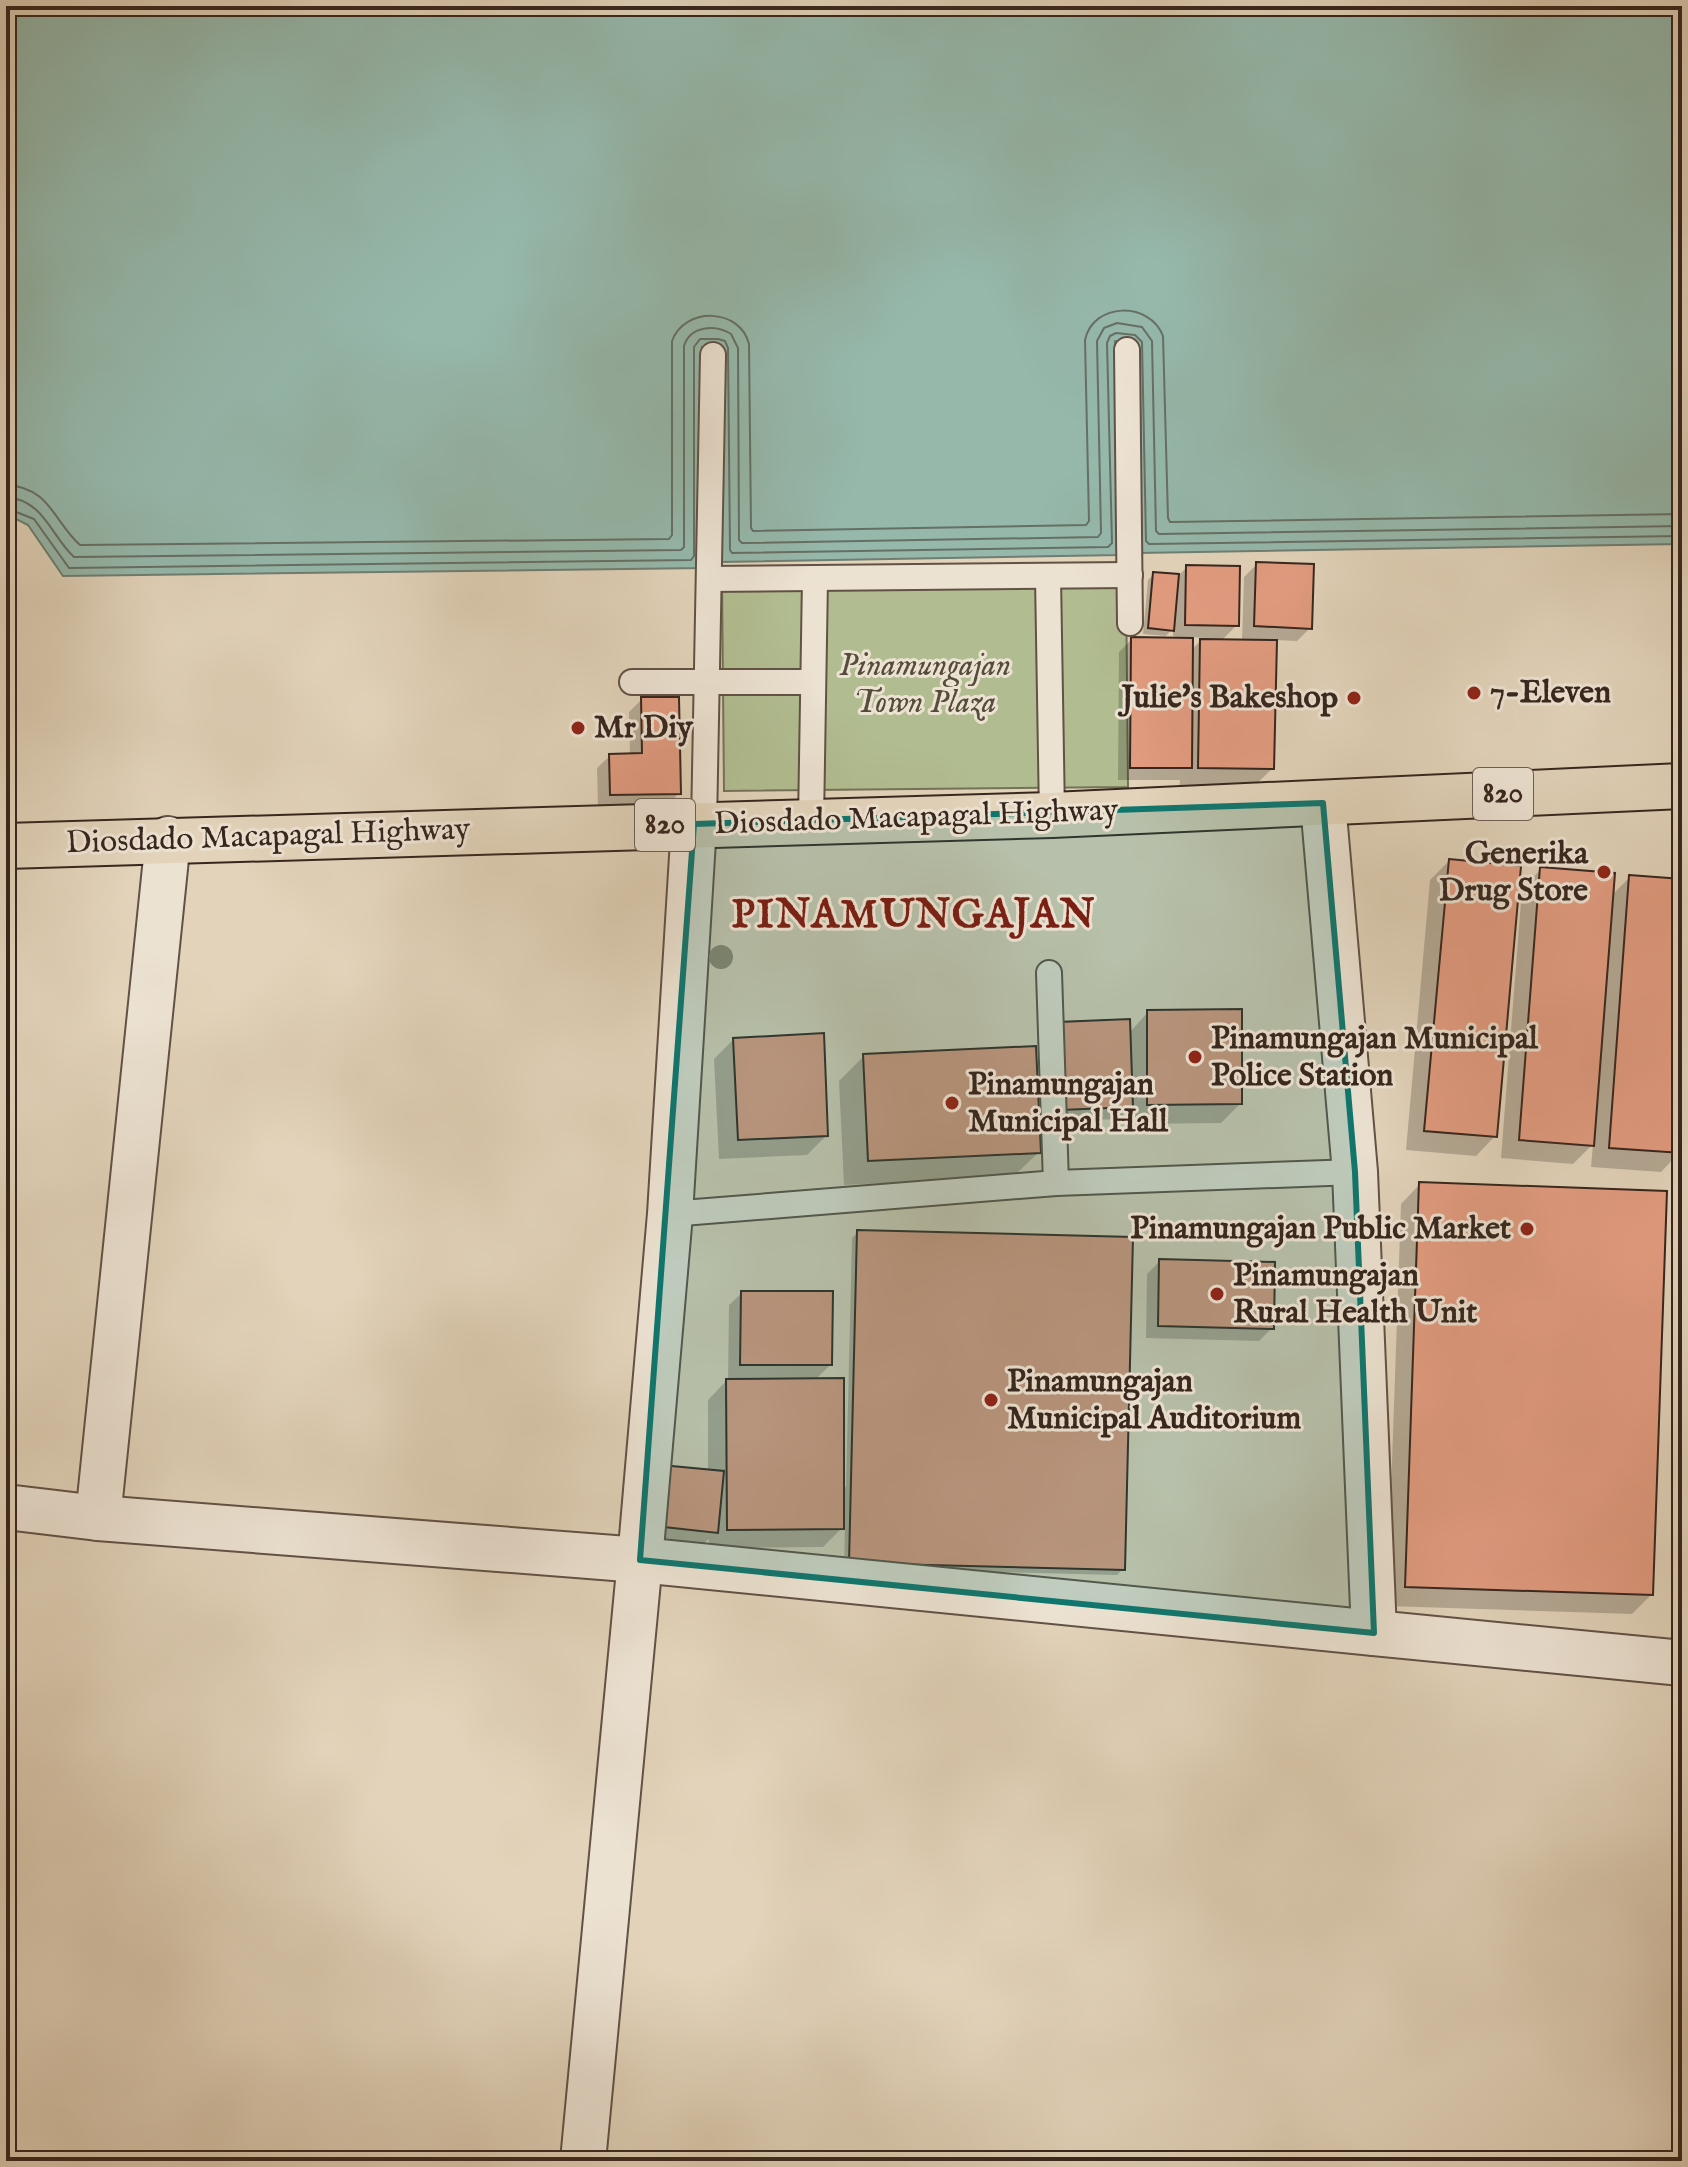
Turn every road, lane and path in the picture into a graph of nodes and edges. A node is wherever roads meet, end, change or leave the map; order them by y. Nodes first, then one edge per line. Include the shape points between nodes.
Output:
1 (1127, 350) dead end
2 (713, 355) dead end
3 (1130, 575) junction
4 (1048, 577) junction
5 (709, 579) junction
6 (815, 579) junction
7 (1130, 623) dead end
8 (632, 682) dead end
9 (812, 682) junction
10 (707, 684) junction
11 (1682, 786) edge
12 (1323, 803) junction
13 (1052, 815) junction
14 (811, 821) junction
15 (699, 824) junction
16 (168, 839) junction
17 (6, 846) edge
18 (1049, 973) dead end
19 (1355, 1172) junction
20 (1056, 1183) junction
21 (670, 1214) junction
22 (6, 1507) edge
23 (98, 1518) junction
24 (640, 1560) junction
25 (1374, 1633) junction
26 (1682, 1663) edge
27 (583, 2161) edge

1 - 3 lane
2 - 5 lane
3 - 4 lane
3 - 7 lane
4 - 6 lane
4 - 13 lane
5 - 6 lane
5 - 10 lane
6 - 9 lane
8 - 10 lane
9 - 10 lane
9 - 14 lane
10 - 15 lane
11 - 12 highway, Diosdado Macapagal Highway / 820
12 - 13 highway, Diosdado Macapagal Highway / 820
12 - 19 street
13 - 14 highway, Diosdado Macapagal Highway / 820
14 - 15 highway, Diosdado Macapagal Highway / 820
15 - 16 highway, Diosdado Macapagal Highway / 820
15 - 21 street
16 - 17 highway, Diosdado Macapagal Highway / 820
16 - 23 street
18 - 20 lane
19 - 20 lane
19 - 25 street
20 - 21 lane
21 - 24 street
22 - 23 street
23 - 24 street
24 - 25 street
24 - 27 street
25 - 26 street

